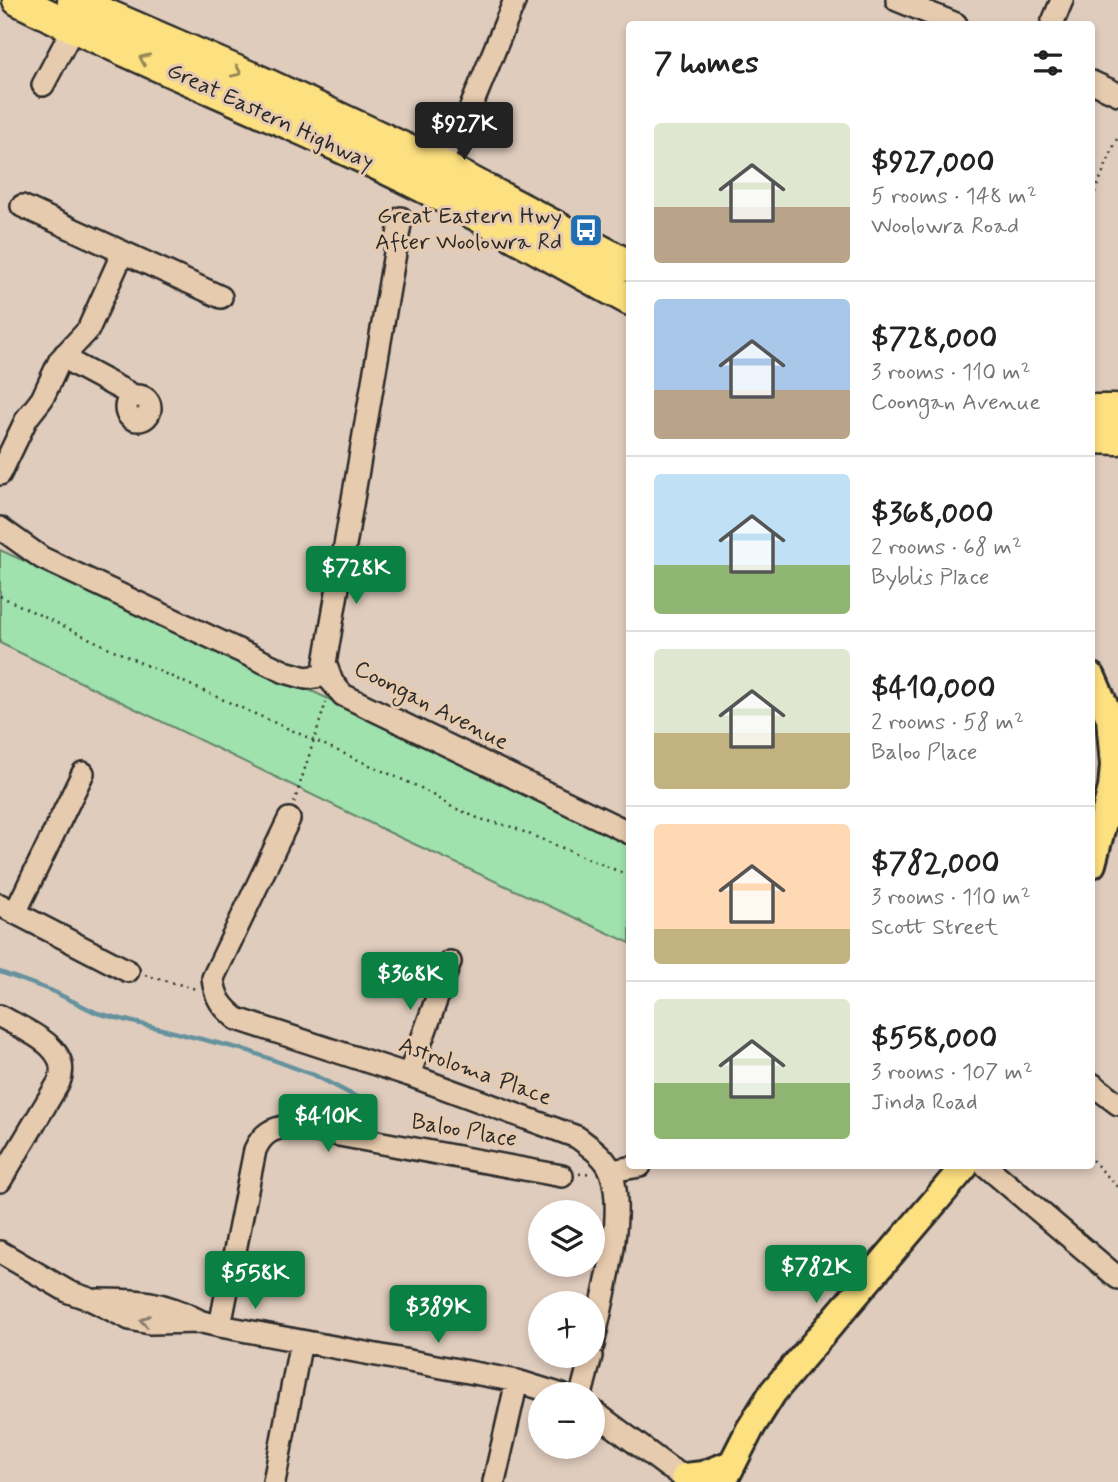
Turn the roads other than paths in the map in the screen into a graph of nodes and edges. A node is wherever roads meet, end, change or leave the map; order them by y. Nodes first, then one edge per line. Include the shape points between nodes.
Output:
1 (18, 0) edge
2 (515, 0) edge
3 (897, 0) edge
4 (1062, 0) edge
5 (77, 11) edge
6 (949, 21) edge
7 (1053, 21) edge
8 (1095, 83) edge
9 (43, 85) dead end
10 (1118, 94) edge
11 (441, 181) junction
12 (22, 206) dead end
13 (401, 218) dead end
14 (123, 252) junction
15 (626, 264) edge
16 (221, 297) dead end
17 (626, 297) edge
18 (65, 354) junction
19 (134, 396) dead end
20 (1095, 410) edge
21 (1118, 410) edge
22 (1095, 438) edge
23 (1118, 439) edge
24 (0, 474) edge
25 (0, 528) edge
26 (330, 679) junction
27 (1095, 684) edge
28 (1116, 764) edge
29 (83, 773) dead end
30 (289, 819) road end
31 (626, 831) edge
32 (1095, 853) edge
33 (8, 909) edge
34 (450, 962) dead end
35 (128, 971) road end
36 (0, 1016) edge
37 (409, 1075) junction
38 (1095, 1086) edge
39 (1118, 1104) edge
40 (626, 1168) edge
41 (962, 1169) edge
42 (990, 1169) edge
43 (611, 1171) junction
44 (562, 1176) road end
45 (0, 1181) edge
46 (0, 1252) edge
47 (1118, 1278) edge
48 (604, 1291) edge
49 (211, 1324) junction
50 (301, 1341) junction
51 (517, 1381) junction
52 (528, 1384) edge
53 (605, 1420) edge
54 (727, 1473) edge
55 (680, 1477) edge
56 (274, 1482) edge
57 (494, 1482) edge

1 - 5 highway, Great Eastern Highway
2 - 11 street via 469,112 460,122
3 - 6 street
4 - 7 street
5 - 9 street
5 - 11 highway, Great Eastern Highway via 231,97
8 - 10 street
11 - 15 highway, Great Eastern Highway
11 - 17 highway, Great Eastern Highway
12 - 14 street
13 - 26 street, Coongan Avenue via 325,663
14 - 16 street
14 - 18 street via 88,330
18 - 19 street via 76,365
18 - 24 street
20 - 21 highway
22 - 23 highway
25 - 26 street via 42,558 285,672
26 - 31 street, Coongan Avenue via 343,695
27 - 28 main road via 1110,718
28 - 32 main road
29 - 33 street
30 - 37 street, Astroloma Place via 213,978 214,994 237,1019
33 - 35 street
34 - 37 street
36 - 45 street via 51,1047 62,1066 59,1082
37 - 43 street, Astroloma Place via 577,1138 597,1152
38 - 39 street
40 - 43 street
41 - 54 main road via 773,1392
42 - 47 street
43 - 48 street via 616,1227
44 - 49 street, Baloo Place via 279,1127 268,1132 255,1150
46 - 49 street via 69,1292 92,1300 151,1302
49 - 50 street
50 - 51 street
50 - 56 street
51 - 52 street
51 - 57 street
53 - 55 street
54 - 55 main road

